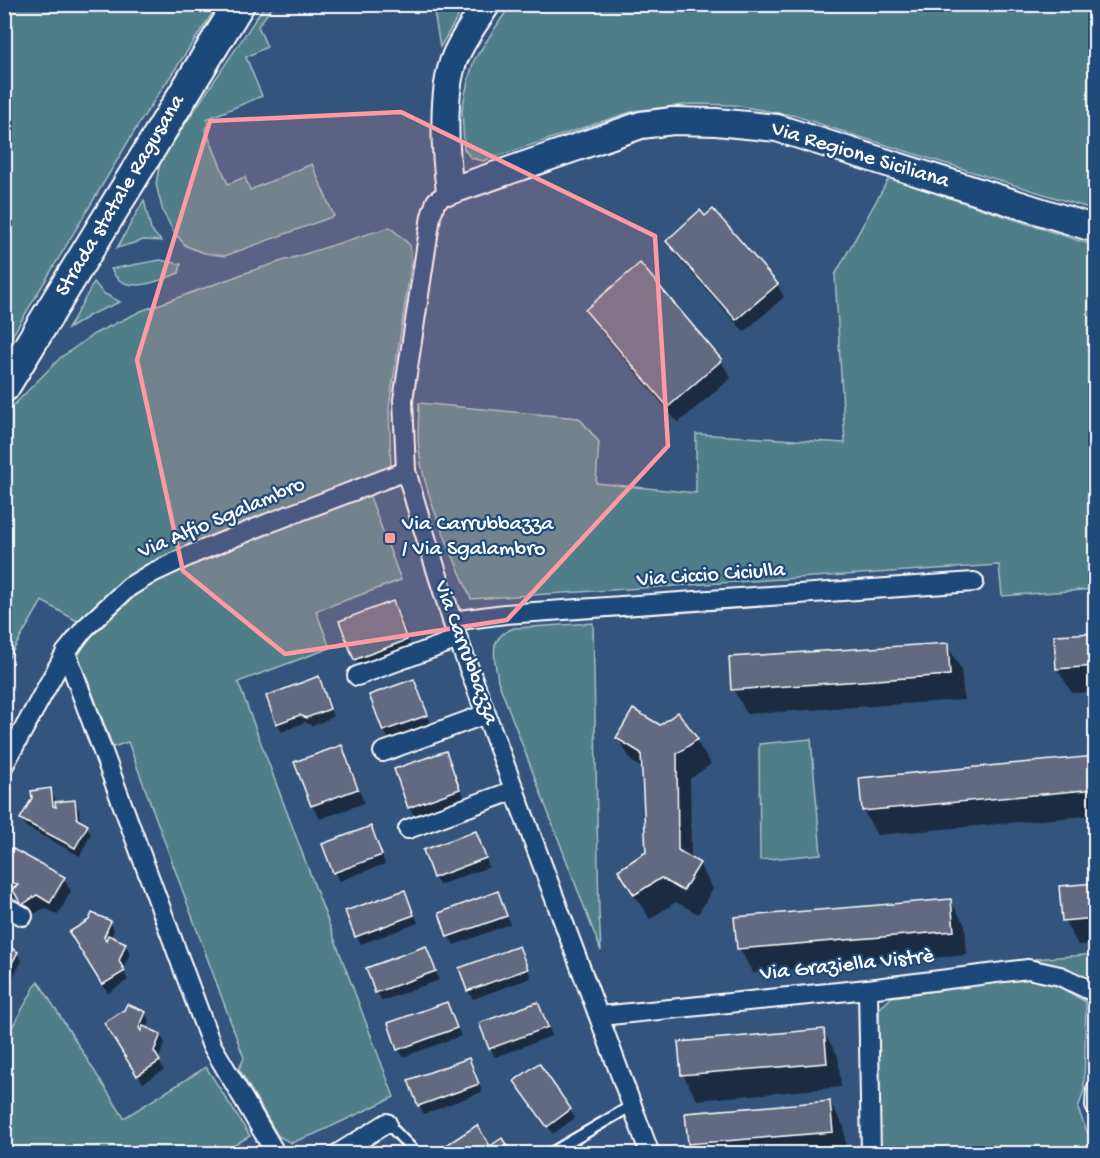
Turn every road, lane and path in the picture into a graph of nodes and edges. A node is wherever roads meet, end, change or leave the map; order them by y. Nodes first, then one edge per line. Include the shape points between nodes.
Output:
1 (239, 4) edge
2 (487, 4) edge
3 (450, 191) junction
4 (1095, 229) edge
5 (4, 387) edge
6 (406, 471) junction
7 (974, 582) dead end
8 (455, 630) junction
9 (66, 652) junction
10 (357, 676) dead end
11 (486, 714) junction
12 (383, 752) dead end
13 (4, 765) edge
14 (515, 790) junction
15 (408, 829) dead end
16 (4, 906) edge
17 (23, 916) dead end
18 (868, 989) junction
19 (1095, 993) edge
20 (600, 1016) junction
21 (1095, 1090) edge
22 (633, 1105) junction
23 (1095, 1106) edge
24 (387, 1123) joint
25 (276, 1154) edge
26 (337, 1154) edge
27 (417, 1154) edge
28 (549, 1154) edge
29 (650, 1154) edge
30 (871, 1154) edge

1 - 5 main road, Strada statale Ragusana
2 - 3 main road via 454,58 448,85
3 - 4 main road, Via Regione Siciliana via 641,125 716,122 777,128
3 - 6 street, Via Carrubbazza via 436,201 431,216 403,400
6 - 8 street, Via Carrubbazza
6 - 9 street, Via Alfio Sgalambro via 152,573 129,587 84,628
7 - 8 street, Via Ciccio Ciciulla via 517,613
8 - 10 street, Via Ciccio Ciciulla
8 - 11 street, Via Carrubbazza
9 - 13 street, Via Alfio Sgalambro
9 - 25 street via 211,1044
11 - 12 street
11 - 14 street, Via Carrubbazza
14 - 15 street
14 - 20 street, Via Carrubbazza
16 - 17 street
18 - 19 street, Via Graziella Vistrè via 1028,969 1060,976
18 - 20 street, Via Graziella Vistrè
18 - 30 street
20 - 22 street, Via Carrubbazza
21 - 23 street
22 - 28 lane
22 - 29 street, Via Carrubbazza
24 - 26 street
24 - 27 lane

